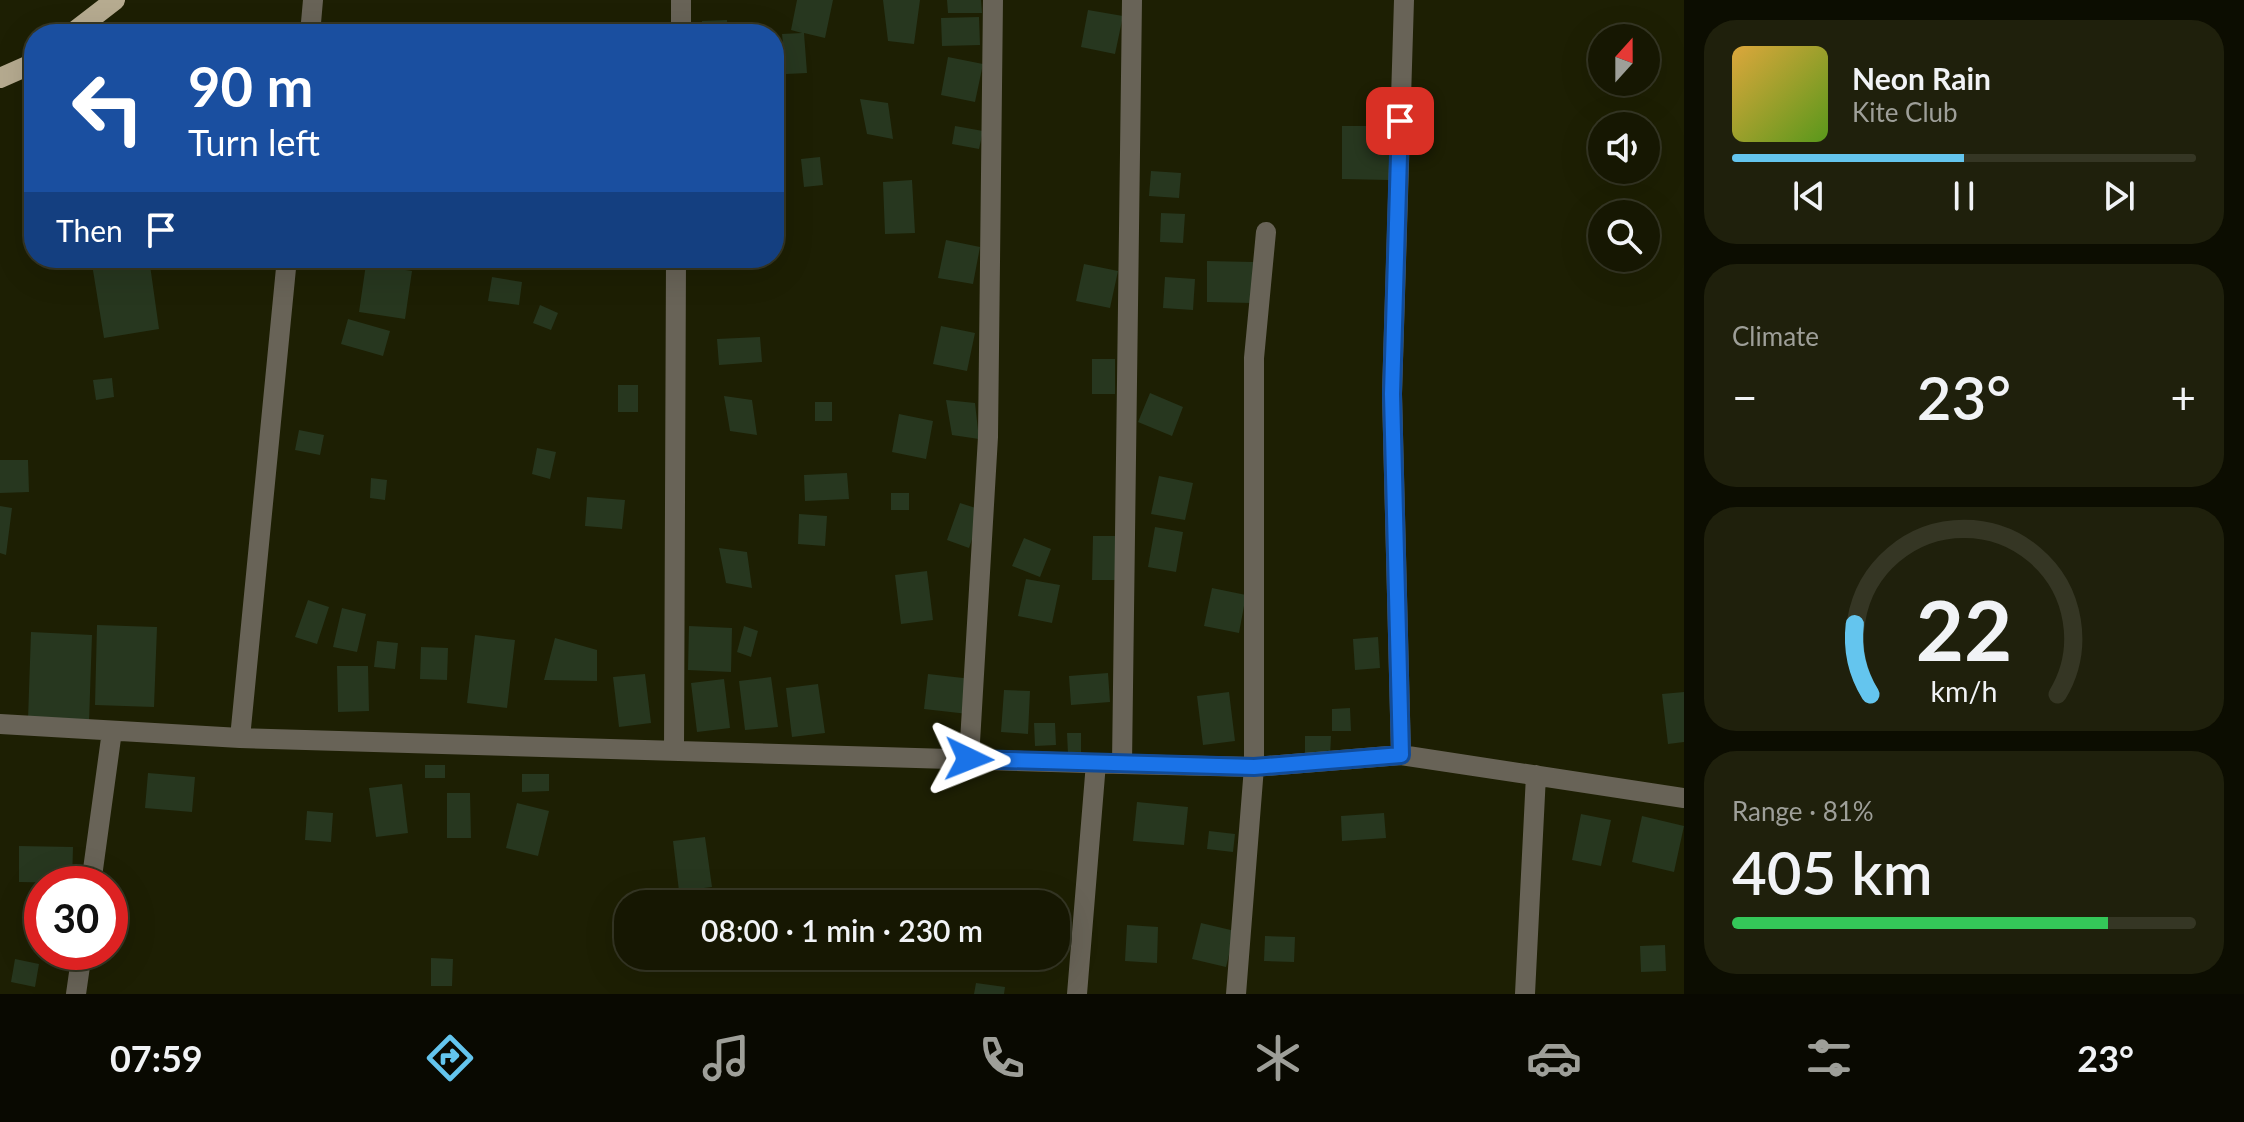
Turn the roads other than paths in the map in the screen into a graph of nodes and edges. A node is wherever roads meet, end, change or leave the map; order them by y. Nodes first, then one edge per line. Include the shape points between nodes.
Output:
1 (115, 0) edge
2 (313, 0) edge
3 (681, 0) edge
4 (993, 0) edge
5 (1132, 0) edge
6 (1404, 0) edge
7 (84, 24) edge
8 (311, 24) edge
9 (681, 24) edge
10 (24, 67) edge
11 (0, 78) edge
12 (1266, 232) dead end
13 (286, 268) edge
14 (676, 268) edge
15 (0, 724) edge
16 (112, 731) junction
17 (240, 738) junction
18 (674, 751) junction
19 (1401, 755) junction
20 (969, 759) junction
21 (1096, 763) junction
22 (1122, 764) junction
23 (1254, 767) junction
24 (1536, 775) junction
25 (1684, 798) edge
26 (93, 866) edge
27 (79, 970) edge
28 (76, 994) edge
29 (1077, 994) edge
30 (1236, 994) edge
31 (1525, 994) edge

1 - 7 main road
2 - 8 street
3 - 9 street
4 - 20 street via 988,437
5 - 22 street
6 - 19 street via 1392,394
10 - 11 main road
12 - 23 street via 1254,358
13 - 17 street
14 - 18 street
15 - 16 street
16 - 17 street
16 - 26 street
17 - 18 street
18 - 20 street
19 - 23 street
19 - 24 street
20 - 21 street
21 - 22 street
21 - 29 street
22 - 23 street
23 - 30 street
24 - 25 street
24 - 31 street
27 - 28 street

